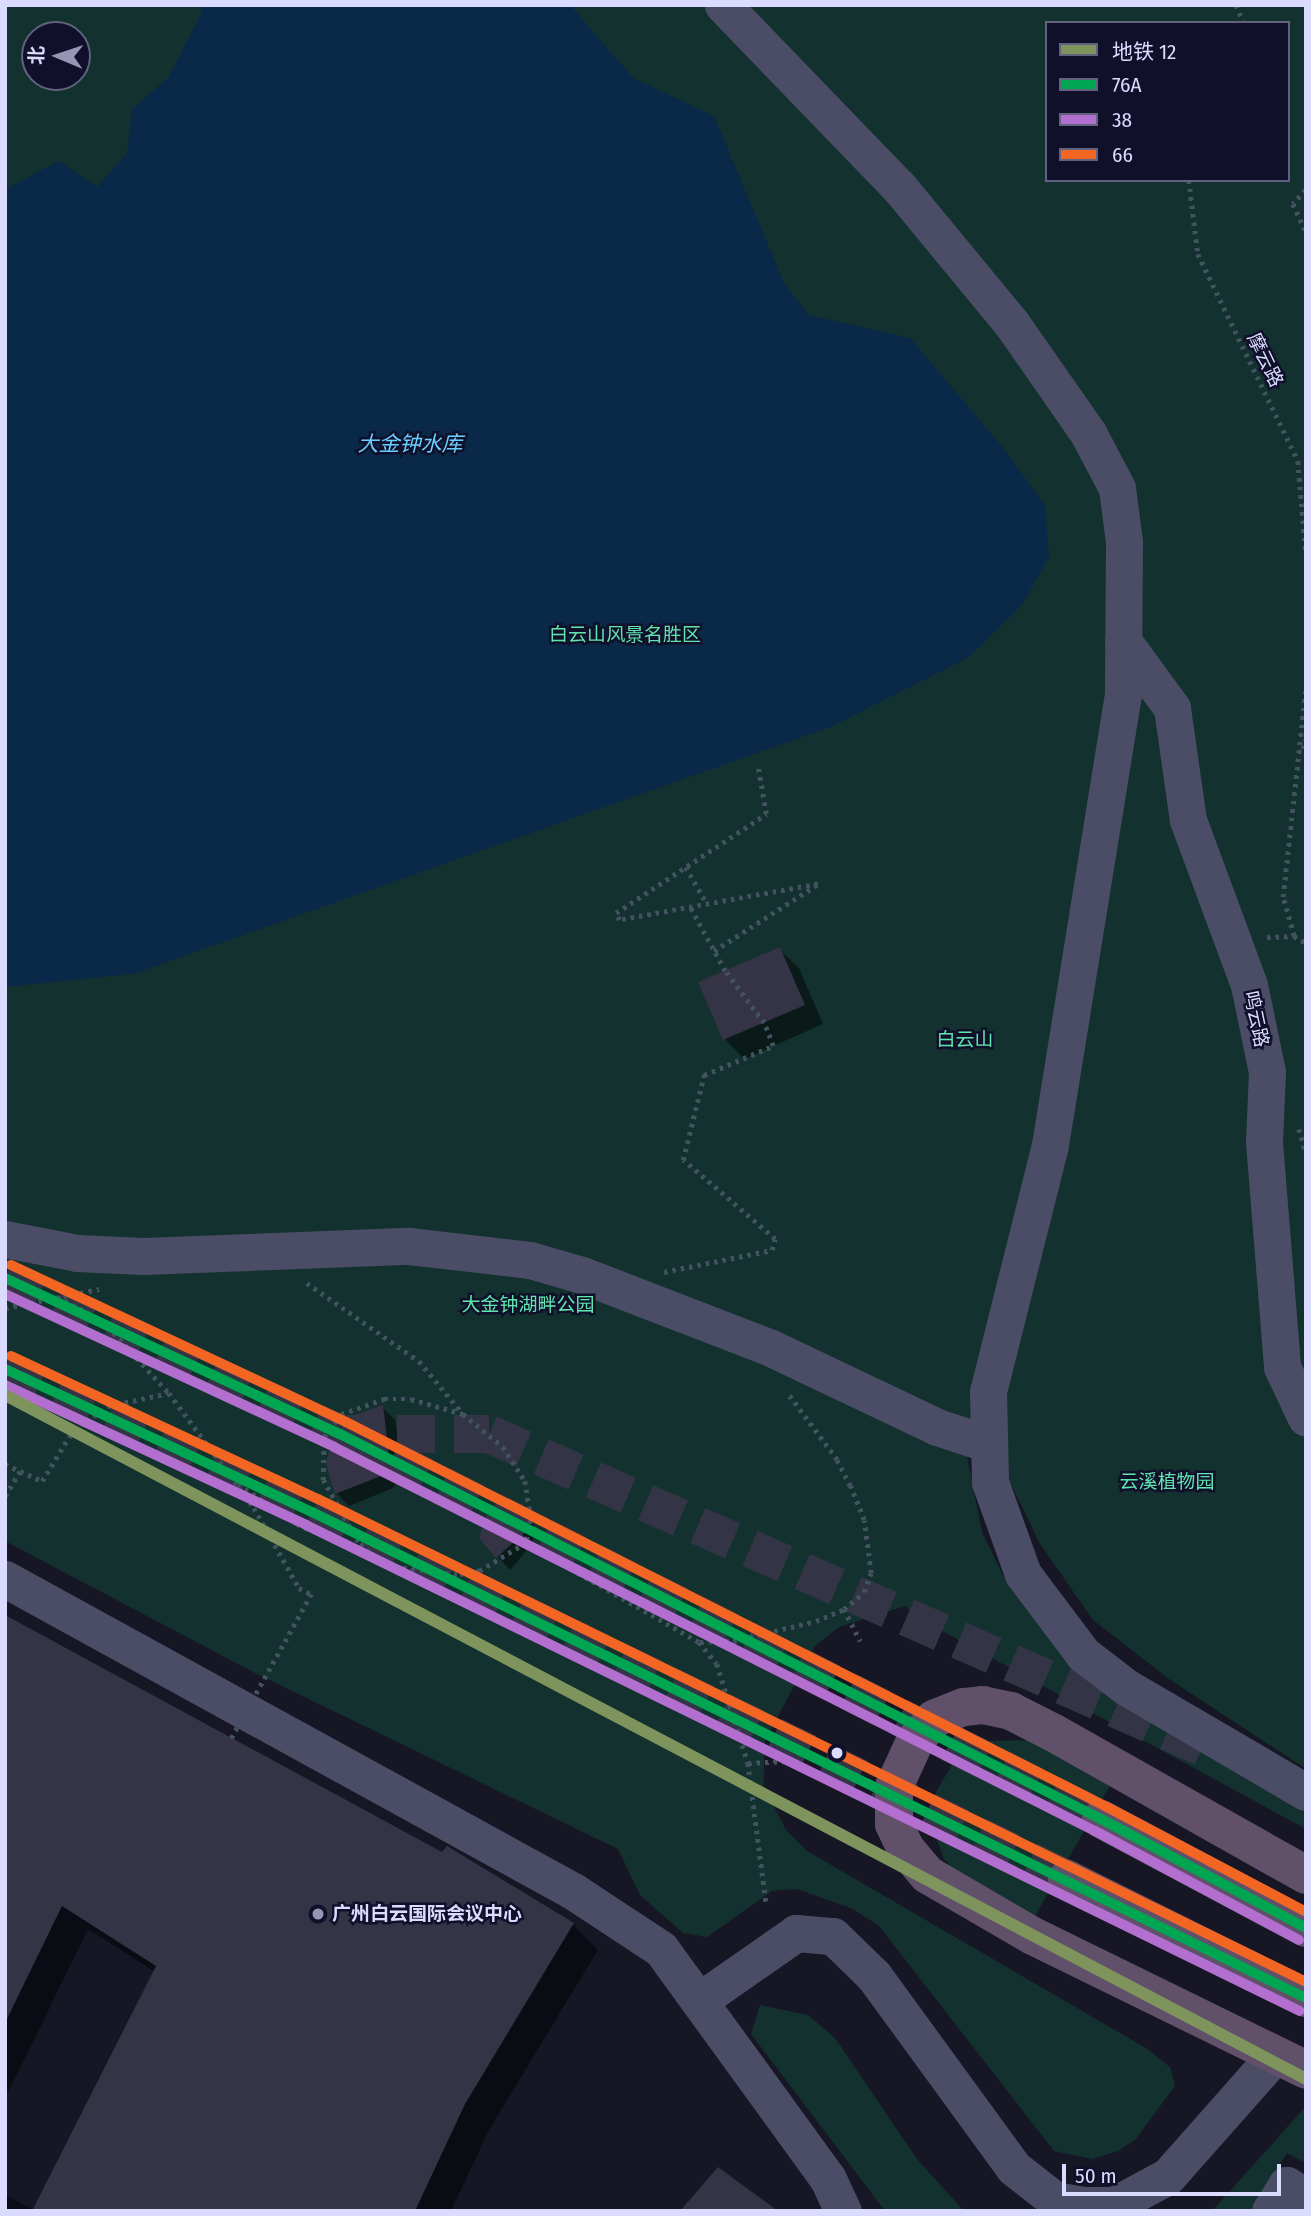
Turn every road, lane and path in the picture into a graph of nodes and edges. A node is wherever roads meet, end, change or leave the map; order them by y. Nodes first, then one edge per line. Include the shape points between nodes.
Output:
1 (723, 5) edge
2 (1236, 5) edge
3 (1243, 21) edge
4 (1189, 182) edge
5 (1306, 190) edge
6 (1306, 232) edge
7 (1306, 554) edge
8 (1123, 641) junction
9 (1306, 685) edge
10 (1306, 739) edge
11 (1300, 763) junction
12 (758, 766) dead end
13 (685, 867) junction
14 (706, 904) junction
15 (690, 906) junction
16 (1306, 943) edge
17 (714, 951) junction
18 (5, 1239) edge
19 (300, 1279) dead end
20 (57, 1297) dead end
21 (650, 1301) junction
22 (784, 1389) dead end
23 (169, 1393) junction
24 (463, 1415) junction
25 (1306, 1418) edge
26 (989, 1444) junction
27 (5, 1464) edge
28 (20, 1471) junction
29 (234, 1480) junction
30 (5, 1496) edge
31 (526, 1543) junction
32 (375, 1558) junction
33 (5, 1579) edge
34 (844, 1609) junction
35 (860, 1641) dead end
36 (699, 1642) junction
37 (231, 1738) dead end
38 (789, 1761) dead end
39 (748, 1763) junction
40 (1306, 1792) edge
41 (1101, 1819) tunnel mouth
42 (1306, 1875) edge
43 (1066, 1879) tunnel mouth
44 (766, 1902) dead end
45 (1306, 1928) edge
46 (1306, 1998) edge
47 (700, 2000) junction
48 (1290, 2063) edge
49 (1306, 2196) edge
50 (843, 2211) edge
51 (1270, 2211) edge

1 - 8 street via 898,187 1012,324 1088,433 1117,488 1124,542
2 - 3 path
4 - 7 path, 摩云路 via 1198,254 1298,461
5 - 6 path via 1293,204
8 - 25 street, 鸣云路 via 1172,708 1188,820 1249,985 1267,1072 1264,1142 1282,1367
8 - 26 street via 1124,694 1099,860 1050,1145 988,1392
9 - 11 path
10 - 11 path
11 - 16 path via 1283,897 1294,936
12 - 13 path via 766,814
13 - 14 path
13 - 15 path via 617,913 619,920
14 - 15 path
14 - 17 path via 818,884
15 - 17 path
17 - 21 path via 764,1023 773,1046 704,1075 683,1160 775,1239 772,1250 666,1268
18 - 21 street via 77,1253 143,1256 409,1246 530,1260
19 - 24 path via 419,1361
20 - 23 path via 102,1320
21 - 26 street via 771,1348 937,1427
22 - 34 path via 837,1460 864,1520 872,1573 864,1592
23 - 28 path via 108,1406 86,1421 69,1437 41,1481
23 - 29 path
24 - 31 path via 503,1447 525,1481 531,1520
24 - 32 path via 411,1399 384,1399 341,1414 333,1422 324,1437 324,1480 341,1517
26 - 40 street via 990,1482 1023,1574 1083,1654 1126,1687
27 - 28 path
28 - 30 path
29 - 32 path via 297,1524
29 - 37 path, bridge via 299,1588 311,1594
31 - 32 path via 480,1571 457,1575 417,1572
31 - 36 path
33 - 47 street via 573,1891 661,1949
34 - 35 path
34 - 36 path via 760,1635
36 - 39 path via 717,1664 729,1693
38 - 39 path
39 - 44 path
41 - 45 highway
42 - 48 highway via 1052,1732 1011,1711 983,1705 963,1707 934,1719 915,1741 894,1787 894,1824 915,1864 928,1875 1033,1936
43 - 46 highway
47 - 48 street via 796,1933 833,1936 874,1976 1014,2168 1055,2200 1084,2206 1114,2205 1168,2176
47 - 50 street via 742,2066 828,2179
49 - 51 street via 1286,2185

